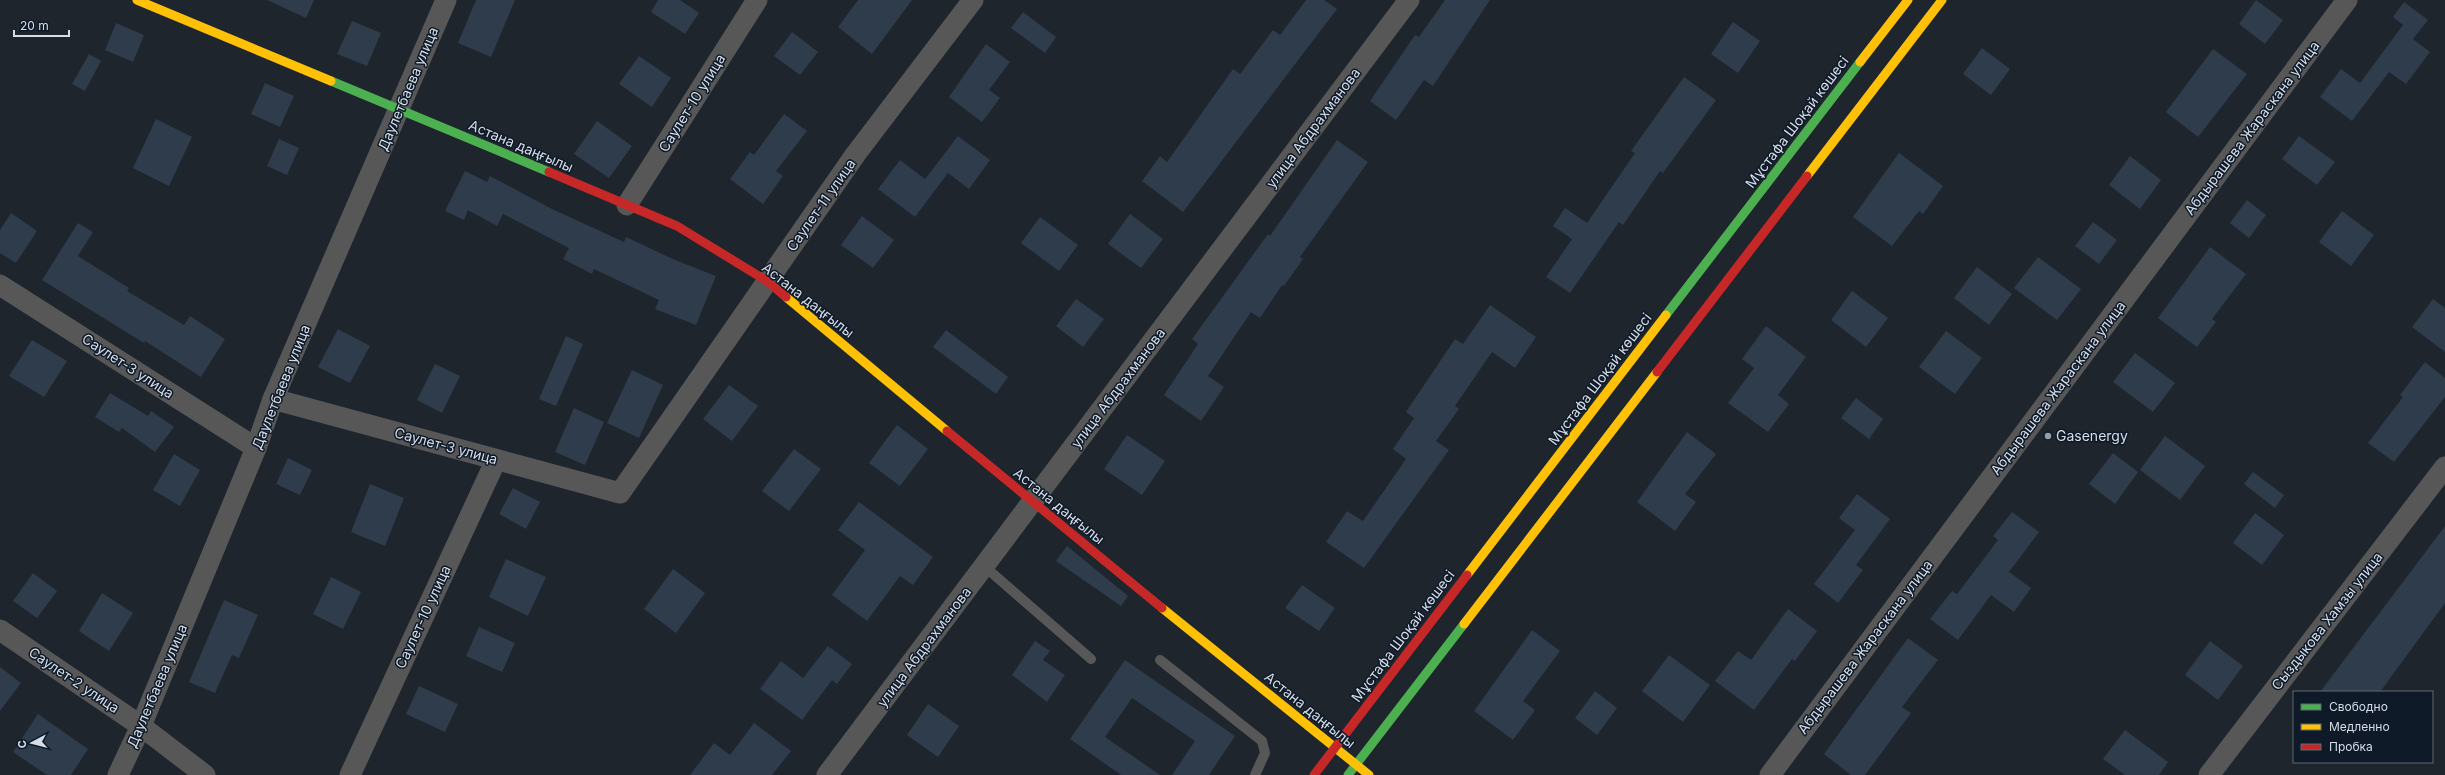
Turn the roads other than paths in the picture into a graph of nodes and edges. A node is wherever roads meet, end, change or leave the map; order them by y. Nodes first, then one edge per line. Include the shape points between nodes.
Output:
1 (137, 0) edge
2 (446, 0) edge
3 (757, 0) edge
4 (973, 0) edge
5 (1409, 0) edge
6 (1908, 0) edge
7 (1942, 0) edge
8 (2347, 0) edge
9 (399, 110) junction
10 (627, 205) junction
11 (767, 282) junction
12 (0, 285) edge
13 (273, 399) junction
14 (256, 448) junction
15 (496, 460) junction
16 (2445, 467) edge
17 (620, 493) joint
18 (1032, 502) junction
19 (984, 566) junction
20 (0, 630) edge
21 (1091, 659) dead end
22 (1160, 660) dead end
23 (142, 726) junction
24 (1334, 749) junction
25 (1356, 765) junction
26 (118, 775) edge
27 (205, 775) edge
28 (350, 775) edge
29 (827, 775) edge
30 (1255, 775) edge
31 (1314, 775) edge
32 (1348, 775) edge
33 (1369, 775) edge
34 (1770, 775) edge
35 (2208, 775) edge

1 - 9 street, Астана даңғылы
2 - 9 street, Даулетбаева улица
3 - 10 street, Саулет-10 улица
4 - 11 street, Саулет-11 улица via 855,155
5 - 18 street, улица Абдрахманова
6 - 24 street, Мұстафа Шоқай көшесі
7 - 25 street
8 - 34 street, Абдырашева Жараскана улица
9 - 10 street, Астана даңғылы
9 - 13 street, Даулетбаева улица
10 - 11 street, Астана даңғылы via 677,226
11 - 17 street, Саулет-11 улица
11 - 18 street, Астана даңғылы
12 - 14 street, Саулет-3 улица
13 - 14 street, Даулетбаева улица
13 - 15 street, Саулет-3 улица
14 - 23 street, Даулетбаева улица
15 - 17 street, Саулет-3 улица
15 - 28 street, Саулет-10 улица
16 - 35 street, Сыздыкова Хамзы улица
18 - 19 street, улица Абдрахманова
18 - 24 street, Астана даңғылы
19 - 21 lane
19 - 29 street, улица Абдрахманова
20 - 23 street, Саулет-2 улица
22 - 30 lane via 1262,741 1265,753
23 - 26 street, Даулетбаева улица
23 - 27 street, Саулет-2 улица
24 - 25 street, Астана даңғылы
24 - 31 street, Мұстафа Шоқай көшесі
25 - 32 street
25 - 33 street, Астана даңғылы

